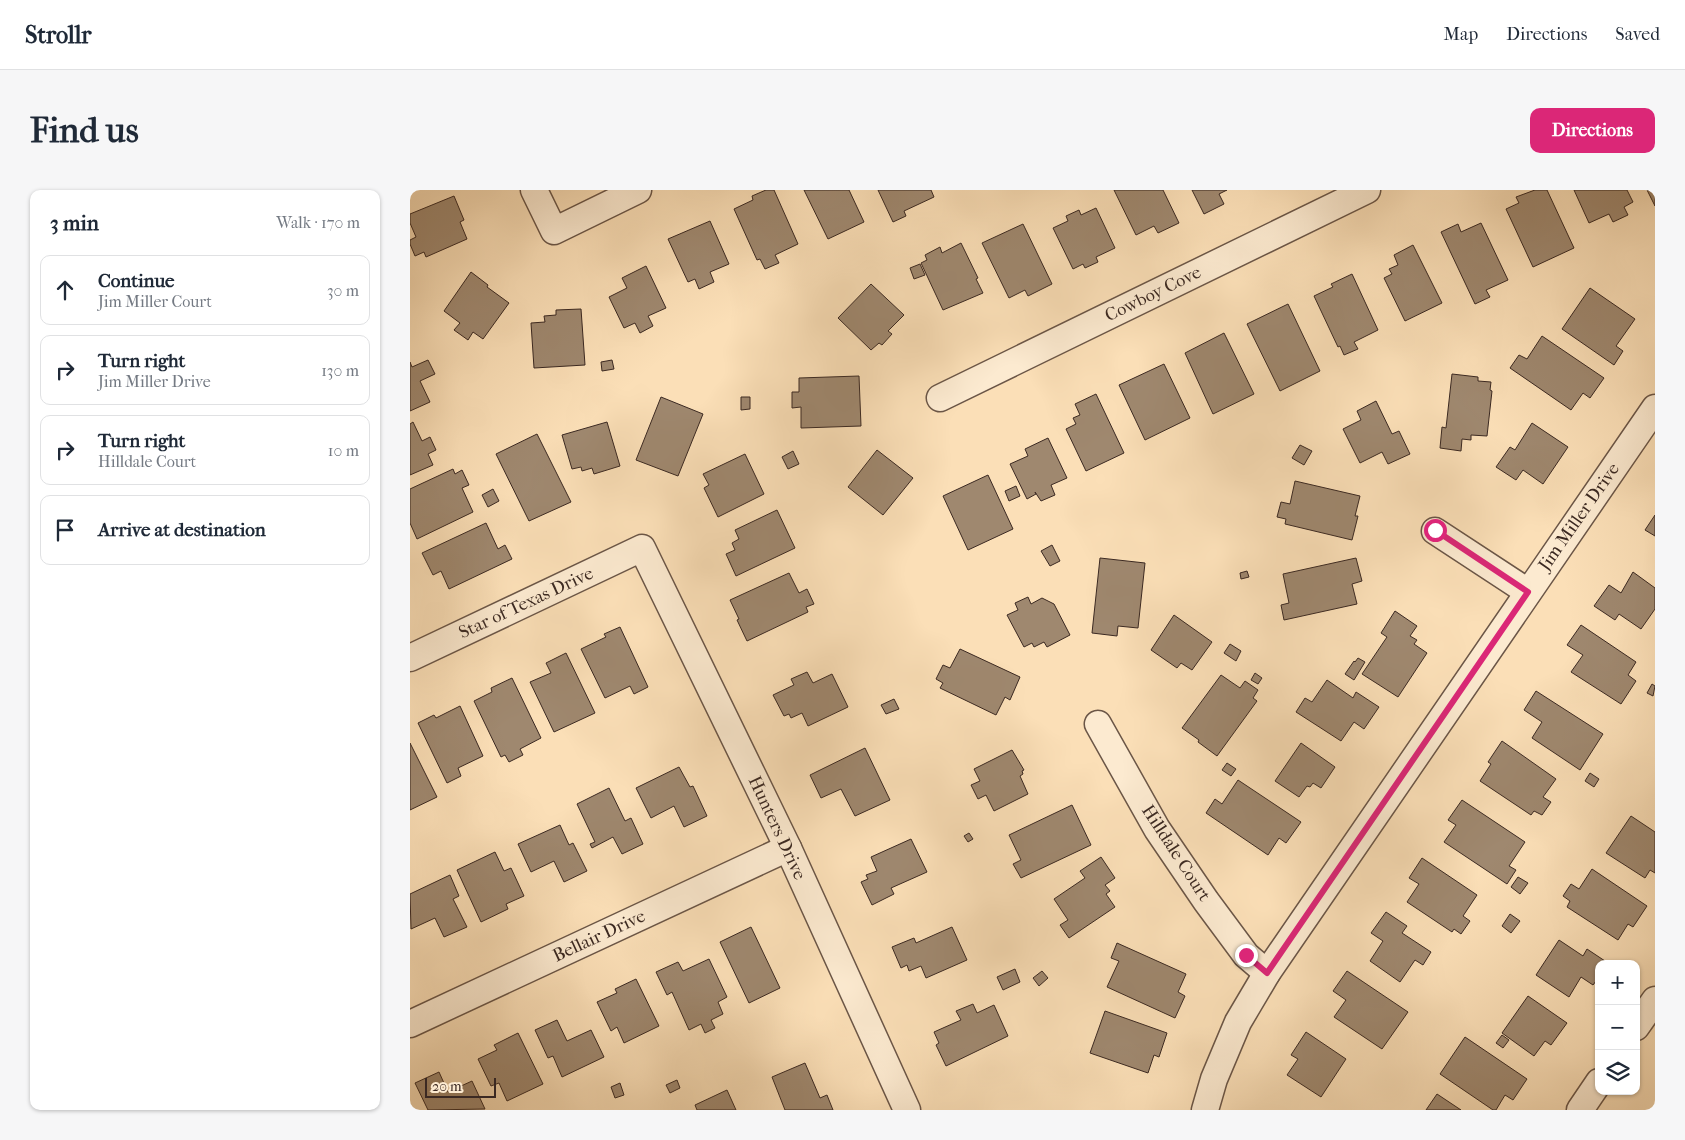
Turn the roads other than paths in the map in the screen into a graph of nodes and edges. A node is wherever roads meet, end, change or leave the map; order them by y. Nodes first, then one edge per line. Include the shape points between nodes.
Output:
1 (534, 190) edge
2 (638, 190) edge
3 (1367, 190) edge
4 (940, 398) dead end
5 (1655, 408) edge
6 (1435, 530) dead end
7 (642, 548) joint
8 (1528, 592) junction
9 (410, 658) edge
10 (1098, 724) dead end
11 (788, 848) junction
12 (1267, 973) junction
13 (1655, 1000) edge
14 (1640, 1021) edge
15 (410, 1024) edge
16 (1595, 1088) edge
17 (907, 1110) edge
18 (1205, 1110) edge
19 (1580, 1110) edge

1 - 2 street via 554,232
3 - 4 street, Cowboy Cove
5 - 8 street, Jim Miller Drive
6 - 8 street
7 - 9 street, Star of Texas Drive
7 - 11 street, Hunters Drive
8 - 12 street, Jim Miller Drive
10 - 12 street, Hilldale Court via 1195,885 1246,955
11 - 15 street, Bellair Drive
11 - 17 street, Hunters Drive
12 - 18 street, Jim Miller Drive via 1238,1022
13 - 14 street
16 - 19 street

